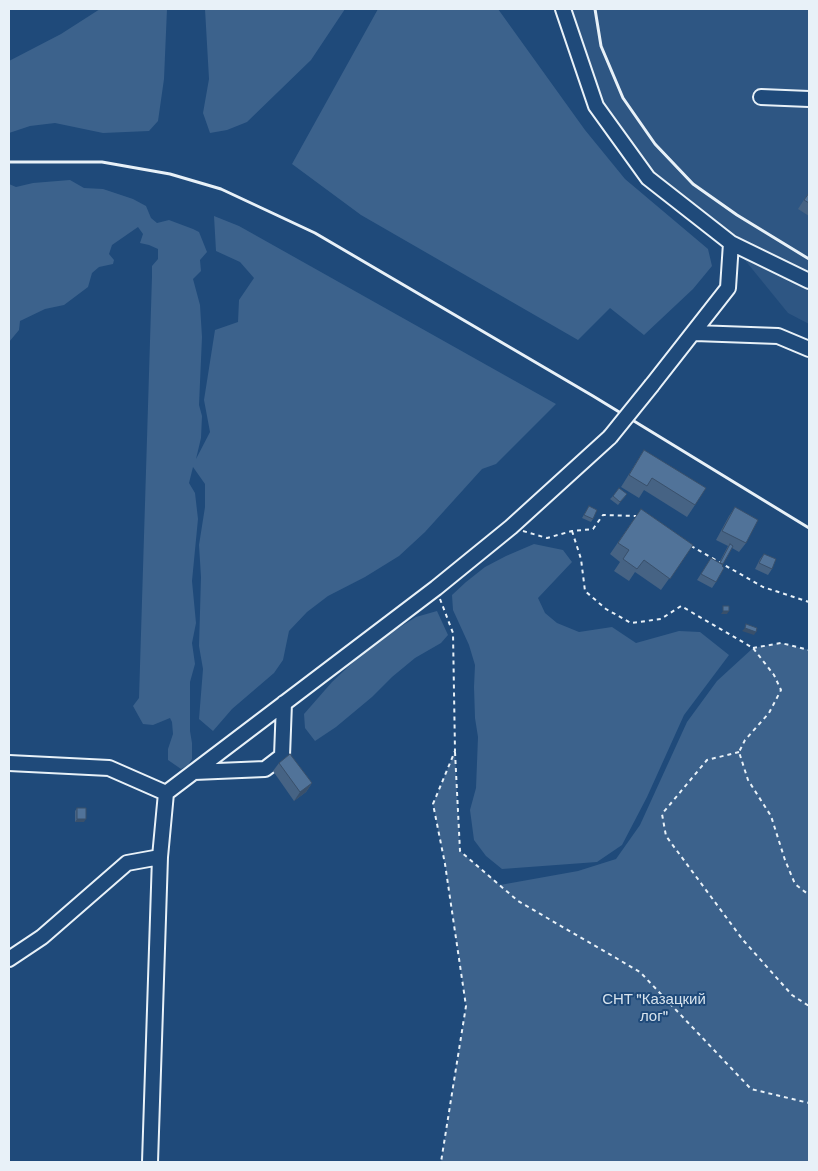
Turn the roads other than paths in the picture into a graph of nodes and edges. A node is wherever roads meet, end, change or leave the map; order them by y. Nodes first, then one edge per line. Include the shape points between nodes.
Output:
1 (563, 9) edge
2 (761, 97) dead end
3 (809, 99) edge
4 (731, 243) junction
5 (809, 280) edge
6 (695, 333) junction
7 (809, 349) edge
8 (284, 703) junction
9 (9, 763) edge
10 (194, 772) junction
11 (166, 793) junction
12 (160, 857) junction
13 (9, 959) edge
14 (150, 1162) edge

1 - 4 street via 596,106 648,178
2 - 3 street
4 - 5 street
4 - 6 street via 728,288
6 - 7 street via 778,336
6 - 8 street, bridge via 610,437 512,527
8 - 10 street
8 - 10 street via 282,756 266,769
9 - 11 street via 109,768
10 - 11 street
11 - 12 street
12 - 13 street via 127,863 42,937
12 - 14 street

